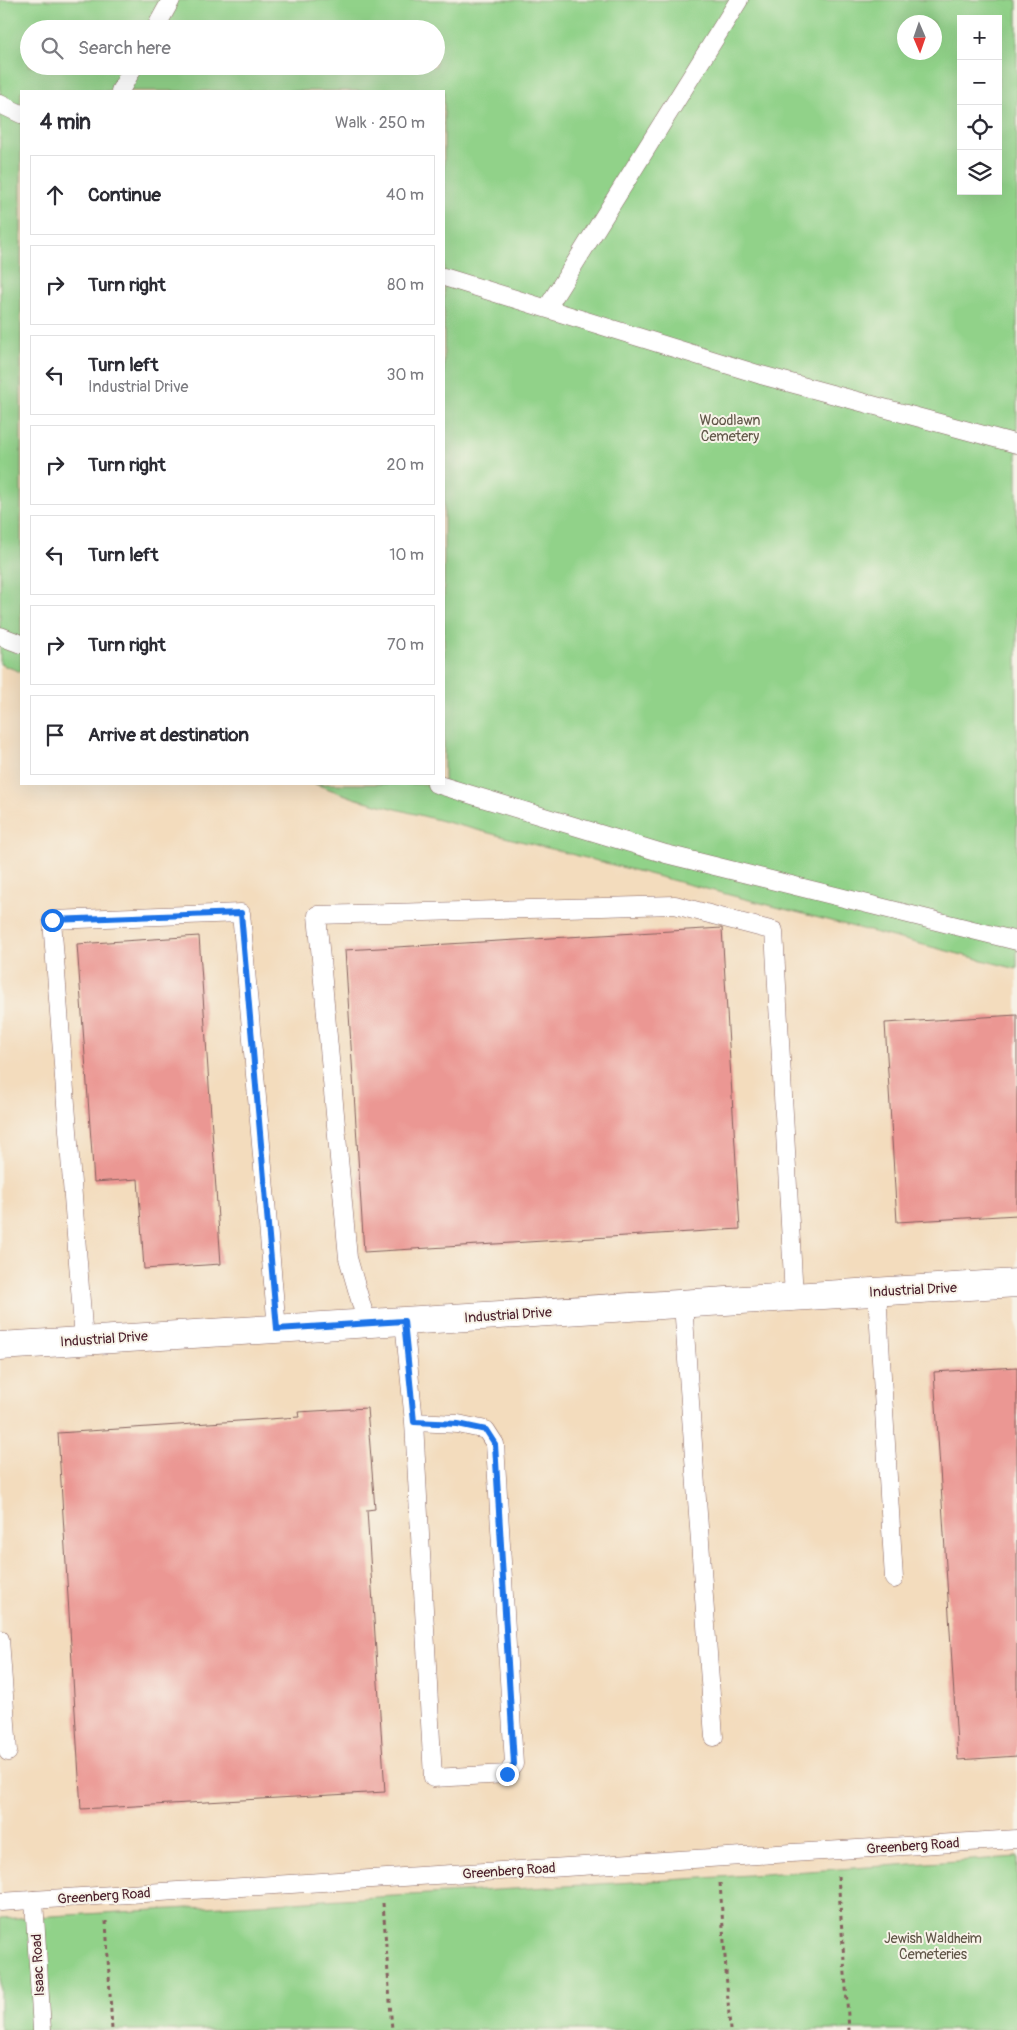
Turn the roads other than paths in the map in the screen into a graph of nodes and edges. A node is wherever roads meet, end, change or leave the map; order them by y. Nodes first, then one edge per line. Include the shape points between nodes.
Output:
1 (171, 0) edge
2 (739, 0) edge
3 (160, 20) edge
4 (129, 75) edge
5 (121, 90) edge
6 (0, 104) edge
7 (20, 114) edge
8 (445, 277) edge
9 (547, 308) junction
10 (1017, 444) edge
11 (0, 636) edge
12 (20, 644) edge
13 (439, 785) edge
14 (1017, 941) edge
15 (1017, 1283) edge
16 (877, 1292) junction
17 (794, 1297) junction
18 (683, 1304) junction
19 (404, 1321) junction
20 (367, 1324) junction
21 (277, 1329) junction
22 (84, 1341) junction
23 (0, 1346) edge
24 (414, 1422) junction
25 (894, 1579) dead end
26 (0, 1639) edge
27 (714, 1737) dead end
28 (8, 1752) dead end
29 (1017, 1839) edge
30 (34, 1900) junction
31 (0, 1902) edge
32 (42, 2030) edge

1 - 3 lane
2 - 9 lane
4 - 5 lane
6 - 7 lane
8 - 9 lane
9 - 10 lane via 761,375
11 - 12 lane
13 - 14 lane via 666,854
15 - 16 street, Industrial Drive
16 - 17 street, Industrial Drive
16 - 25 lane
17 - 18 street, Industrial Drive
17 - 20 lane via 774,932 674,904 317,915 348,1258
18 - 19 street, Industrial Drive
18 - 27 lane
19 - 20 street, Industrial Drive
19 - 24 lane
20 - 21 street, Industrial Drive
21 - 22 street, Industrial Drive
21 - 22 lane via 241,913 52,920
22 - 23 street, Industrial Drive
24 - 24 lane via 433,1778 507,1774 514,1764 495,1444 486,1430 458,1424
26 - 28 lane
29 - 30 lane, Greenberg Road
30 - 31 lane, Greenberg Road
30 - 32 lane, Isaac Road

